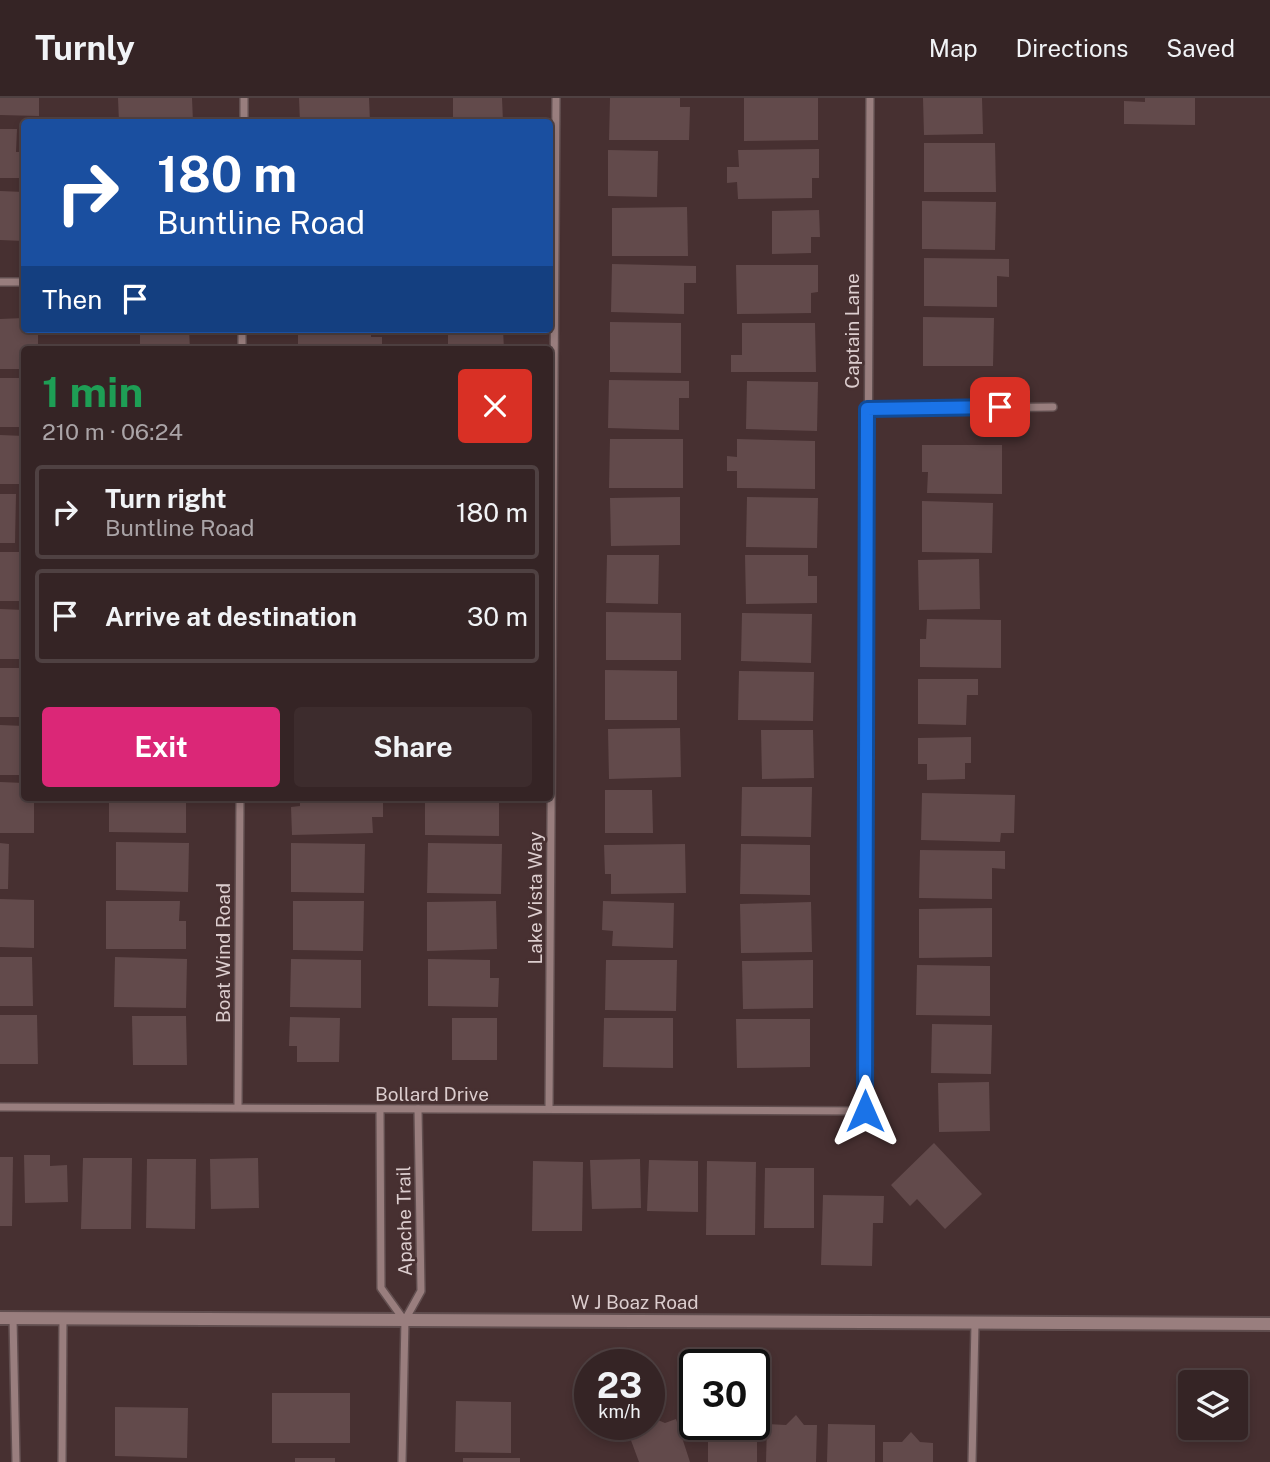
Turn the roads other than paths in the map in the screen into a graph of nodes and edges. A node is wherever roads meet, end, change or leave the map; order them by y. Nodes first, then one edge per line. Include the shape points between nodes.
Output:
1 (244, 98) edge
2 (556, 98) edge
3 (870, 98) edge
4 (244, 119) edge
5 (0, 282) edge
6 (21, 282) edge
7 (1053, 407) dead end
8 (867, 409) junction
9 (553, 531) edge
10 (240, 801) edge
11 (551, 801) edge
12 (238, 1107) junction
13 (0, 1108) edge
14 (418, 1109) junction
15 (549, 1109) junction
16 (380, 1110) junction
17 (865, 1111) joint
18 (7, 1318) edge
19 (63, 1318) junction
20 (405, 1320) junction
21 (975, 1324) junction
22 (1270, 1324) edge
23 (16, 1462) edge
24 (62, 1462) edge
25 (402, 1462) edge
26 (972, 1462) edge

1 - 4 street
2 - 9 street, Lake Vista Way
3 - 8 street, Captain Lane
5 - 6 street
7 - 8 street
8 - 17 street, Captain Lane
10 - 12 street, Boat Wind Road
11 - 15 street, Lake Vista Way
12 - 13 street, Bollard Drive
12 - 16 street, Bollard Drive
14 - 15 street, Bollard Drive
14 - 16 street, Bollard Drive
14 - 20 street, Apache Trail via 421,1291
15 - 17 street, Bollard Drive
16 - 20 street, Apache Trail via 381,1288
18 - 19 street, W J Boaz Road
18 - 23 street
19 - 20 street, W J Boaz Road
19 - 24 street
20 - 21 street, W J Boaz Road
20 - 25 street
21 - 22 street, W J Boaz Road
21 - 26 street

